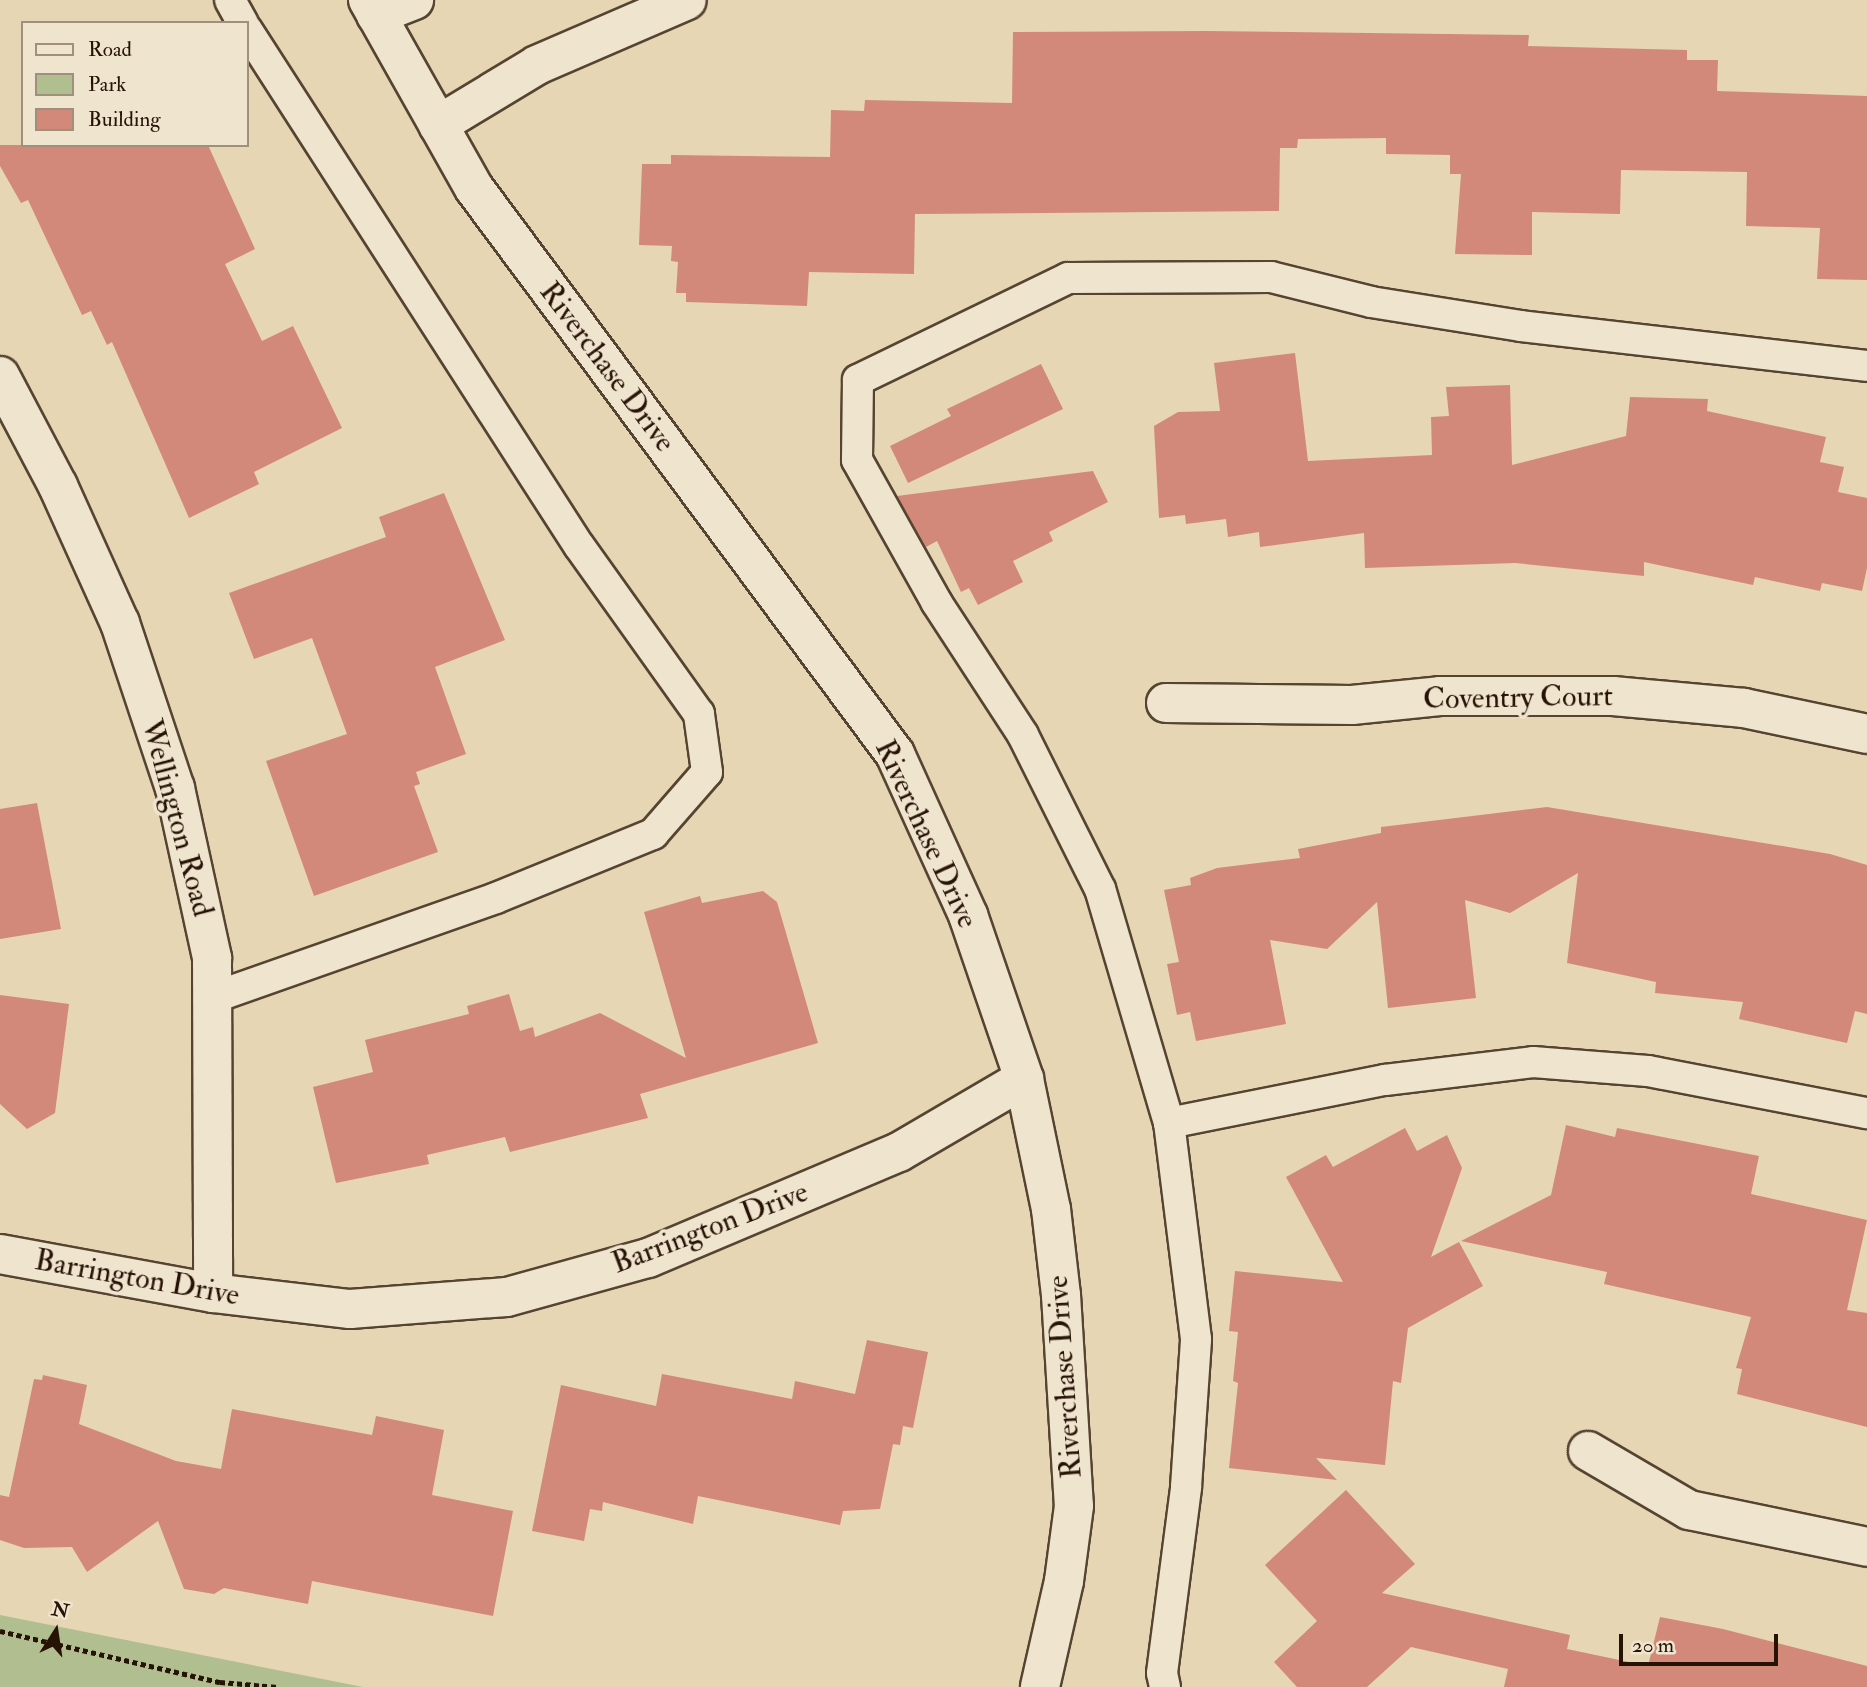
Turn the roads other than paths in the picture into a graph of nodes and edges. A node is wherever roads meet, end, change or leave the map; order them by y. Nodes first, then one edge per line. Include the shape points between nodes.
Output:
1 (230, 0) edge
2 (414, 0) edge
3 (687, 0) edge
4 (372, 8) edge
5 (242, 21) edge
6 (248, 32) edge
7 (438, 125) junction
8 (1867, 366) edge
9 (0, 376) edge
10 (1166, 703) dead end
11 (1867, 734) edge
12 (212, 998) junction
13 (1024, 1079) junction
14 (1867, 1113) edge
15 (1169, 1123) junction
16 (0, 1254) edge
17 (214, 1293) junction
18 (1588, 1451) dead end
19 (1867, 1547) edge
20 (1040, 1687) edge
21 (1165, 1687) edge

1 - 5 lane
2 - 4 street
3 - 7 street via 537,65
4 - 7 street, Riverchase Drive
6 - 12 lane via 579,546 699,714 707,772 653,834 496,898
7 - 13 street, Riverchase Drive via 474,188 895,754 968,915
8 - 15 lane via 1521,326 1371,302 1271,277 1068,278 859,380 857,460 937,603 1023,735 1100,889
9 - 12 street, Wellington Road via 58,486 120,623 175,788 212,958
10 - 11 street, Coventry Court via 1352,705 1440,696 1613,696 1744,708
12 - 17 street, Wellington Road
13 - 17 street, Barrington Drive via 899,1152 648,1258 507,1297 350,1309
13 - 20 street, Riverchase Drive via 1051,1209 1074,1506 1064,1581
14 - 15 lane via 1648,1071 1533,1062 1385,1080
15 - 21 lane via 1196,1339 1186,1487 1162,1673
16 - 17 street, Barrington Drive
18 - 19 street via 1689,1510

